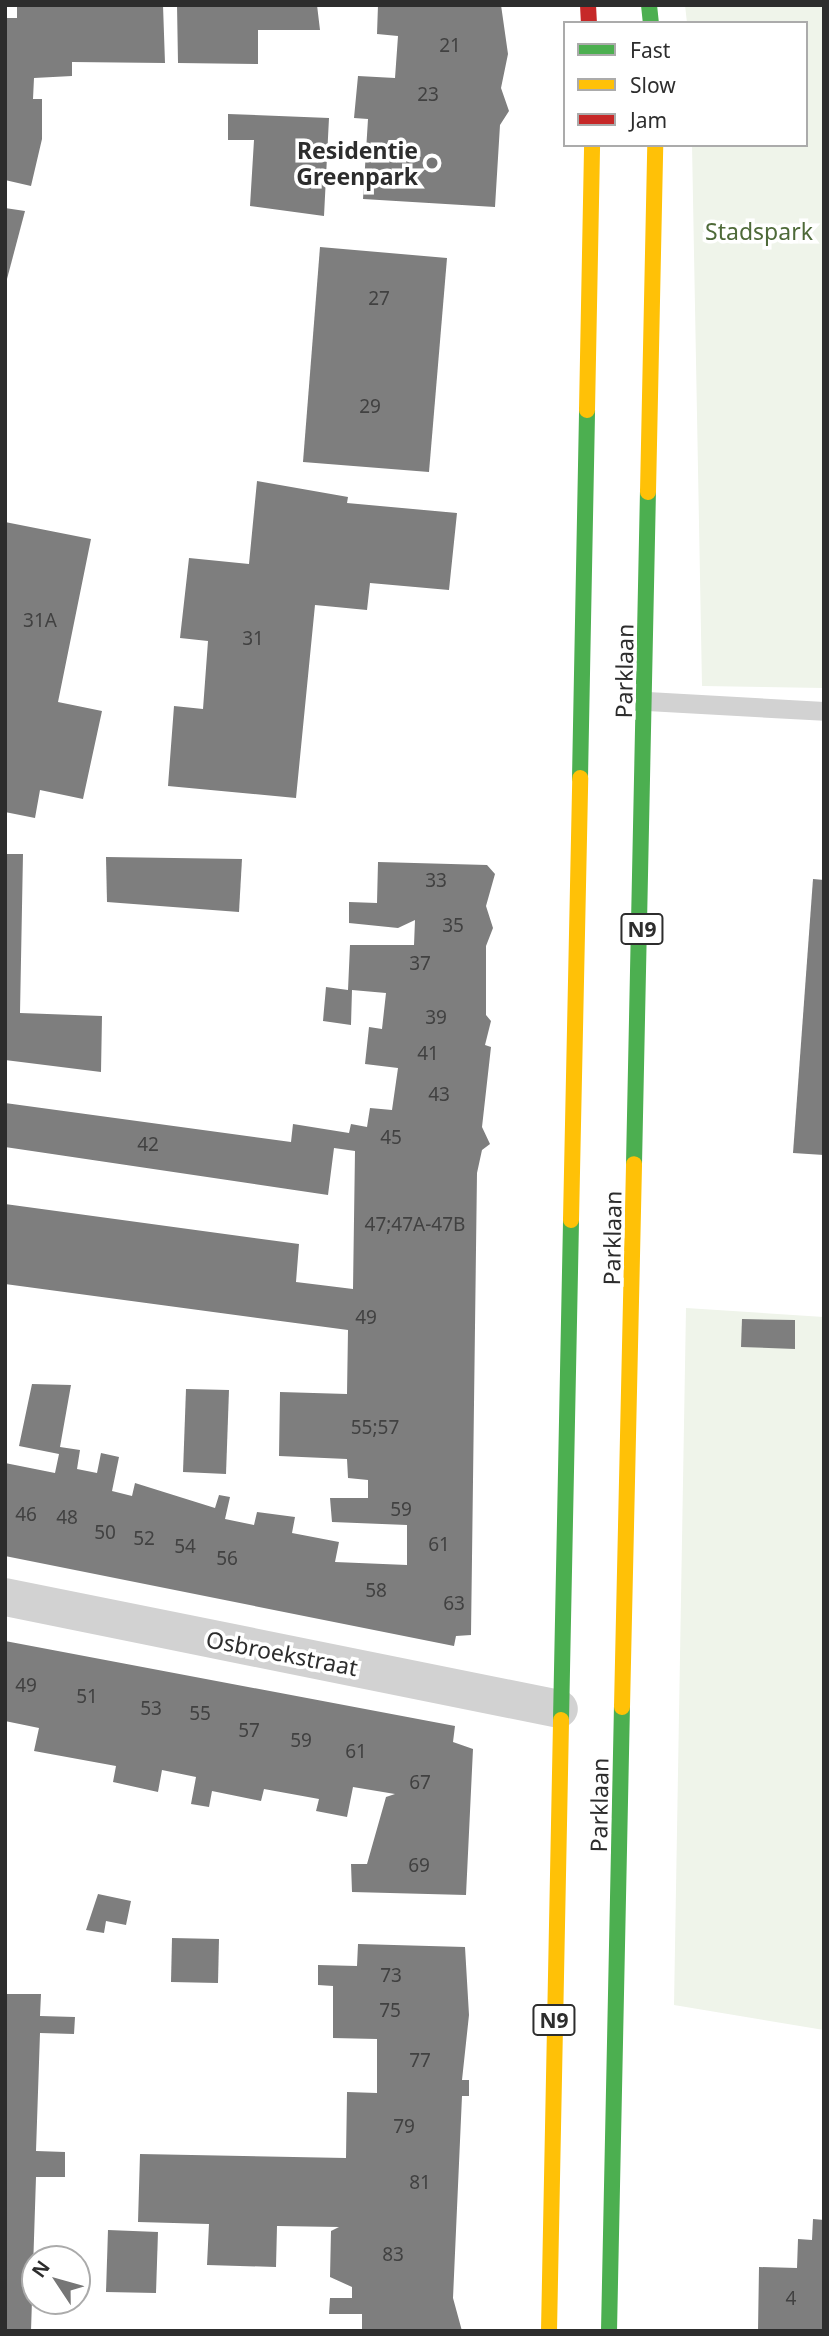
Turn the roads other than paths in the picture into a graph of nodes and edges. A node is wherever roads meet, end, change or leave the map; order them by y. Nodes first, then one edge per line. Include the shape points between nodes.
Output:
1 (592, 147) edge
2 (655, 147) edge
3 (647, 701) junction
4 (824, 711) edge
5 (5, 1597) edge
6 (559, 1709) junction
7 (549, 2331) edge
8 (609, 2331) edge

1 - 6 main road, Parklaan / N9 via 592,386
2 - 3 main road, Parklaan / N9
3 - 4 lane
3 - 8 main road, Parklaan / N9
5 - 6 street, Osbroekstraat
6 - 7 main road, Parklaan / N9

